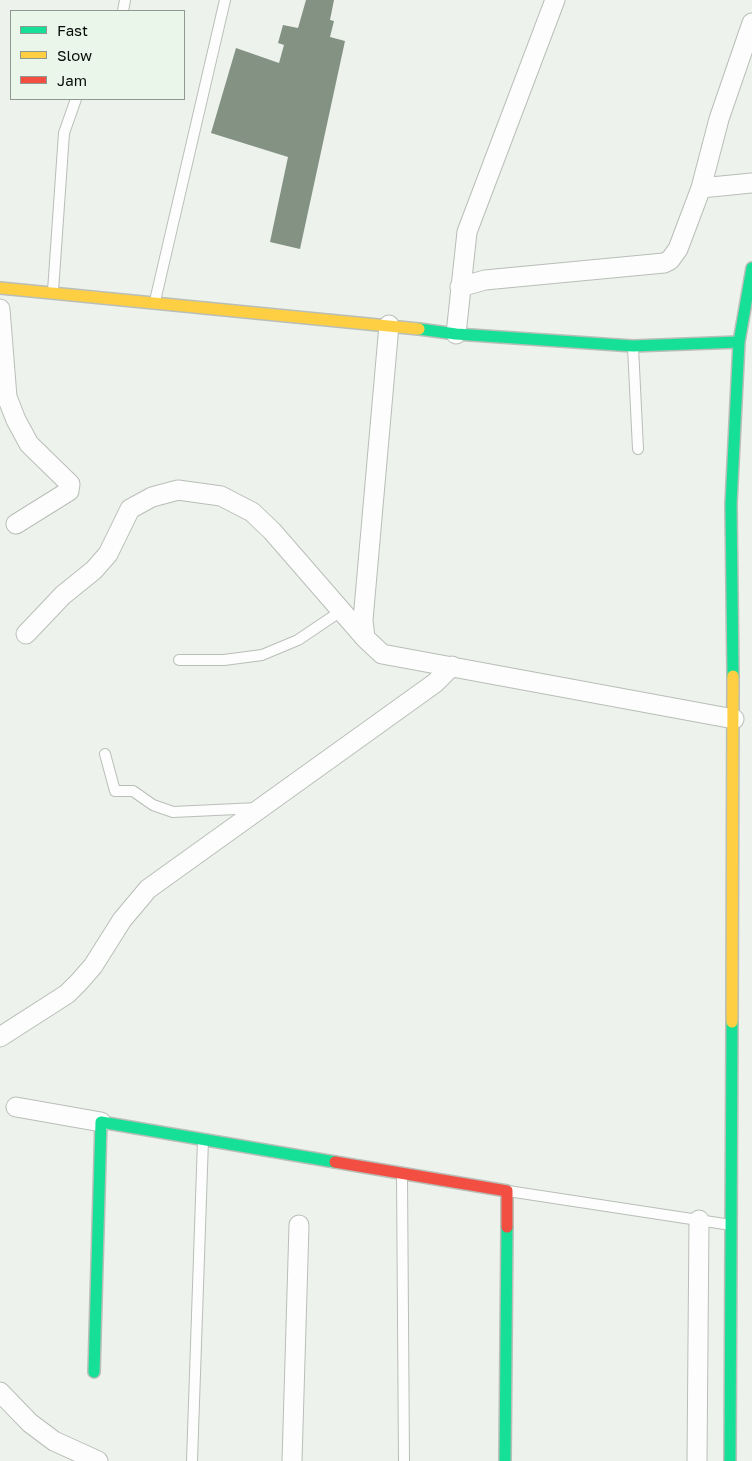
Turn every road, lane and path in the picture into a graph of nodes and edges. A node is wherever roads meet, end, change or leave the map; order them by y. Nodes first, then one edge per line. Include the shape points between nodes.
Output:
1 (225, 0) edge
2 (555, 0) edge
3 (752, 23) edge
4 (76, 100) edge
5 (752, 183) edge
6 (701, 188) junction
7 (752, 268) edge
8 (460, 287) junction
9 (0, 288) edge
10 (53, 292) junction
11 (155, 301) junction
12 (0, 309) edge
13 (389, 325) junction
14 (456, 334) junction
15 (739, 342) junction
16 (633, 346) junction
17 (638, 449) dead end
18 (16, 524) dead end
19 (341, 611) junction
20 (26, 634) dead end
21 (365, 638) junction
22 (179, 660) dead end
23 (452, 666) junction
24 (734, 719) junction
25 (105, 754) dead end
26 (264, 807) junction
27 (0, 1037) edge
28 (16, 1108) dead end
29 (101, 1122) junction
30 (203, 1139) junction
31 (402, 1175) junction
32 (507, 1191) junction
33 (698, 1220) junction
34 (299, 1225) dead end
35 (732, 1225) junction
36 (94, 1372) dead end
37 (0, 1392) edge
38 (98, 1461) edge
39 (192, 1461) edge
40 (292, 1461) edge
41 (404, 1461) edge
42 (505, 1461) edge
43 (698, 1461) edge
44 (730, 1461) edge

1 - 11 lane
2 - 8 street via 467,232
3 - 6 street via 718,119
4 - 10 lane via 64,133
5 - 6 street
6 - 8 street via 678,249 664,263 485,280
7 - 15 street
8 - 14 street
9 - 10 street
10 - 11 street
11 - 13 street
12 - 18 street via 7,397 16,420 29,444 70,484 69,491
13 - 14 street
13 - 21 street
14 - 16 street
15 - 16 street
15 - 24 street via 732,504
16 - 17 lane
19 - 20 street via 252,512 221,496 178,490 152,497 130,509 108,554
19 - 21 street
19 - 22 lane via 298,640 262,656
21 - 23 street via 382,654
23 - 24 street
23 - 26 street via 435,683
24 - 35 street
25 - 26 lane via 115,790 133,791 153,805 173,812
26 - 27 street via 148,889 79,982 67,994
28 - 29 street
29 - 30 street
29 - 36 street
30 - 31 street
30 - 39 lane
31 - 32 street
31 - 41 lane
32 - 33 lane
32 - 42 street
33 - 35 lane
33 - 43 street
34 - 40 street
35 - 44 street
37 - 38 street via 30,1423 54,1441

